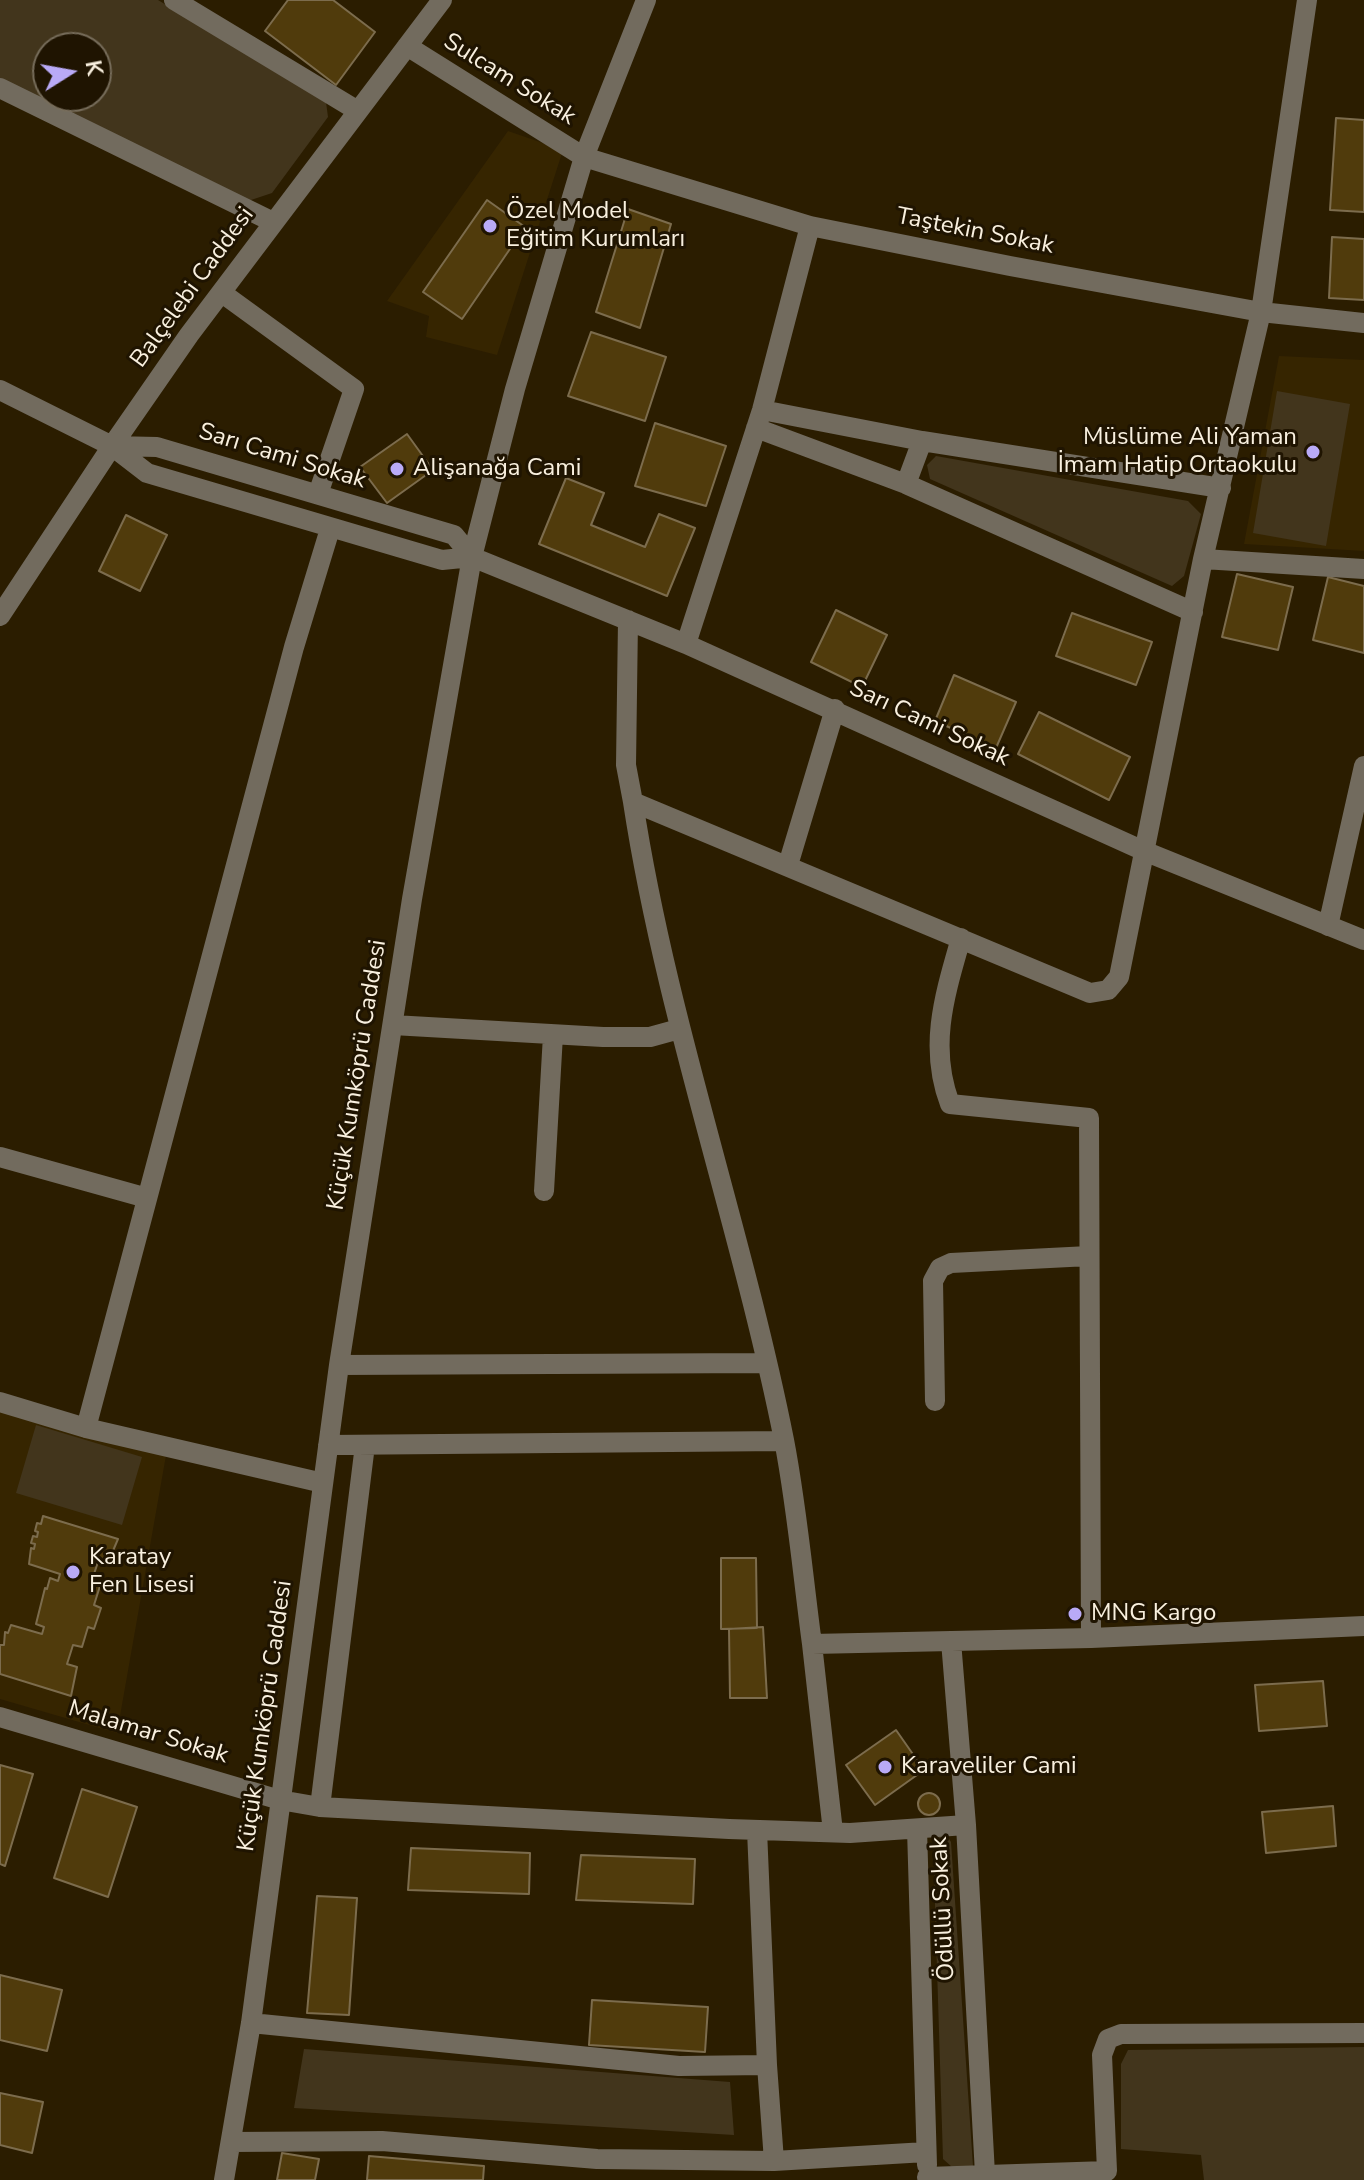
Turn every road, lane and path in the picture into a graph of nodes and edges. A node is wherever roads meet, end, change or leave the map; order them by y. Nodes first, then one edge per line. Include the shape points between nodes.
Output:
1 (174, 0) edge
2 (442, 0) edge
3 (646, 0) edge
4 (1307, 0) edge
5 (407, 46) junction
6 (0, 88) edge
7 (358, 111) junction
8 (584, 157) junction
9 (273, 222) junction
10 (810, 226) junction
11 (222, 293) junction
12 (1261, 312) junction
13 (1364, 323) edge
14 (0, 390) edge
15 (759, 419) junction
16 (922, 441) junction
17 (112, 446) junction
18 (906, 484) junction
19 (1221, 488) junction
20 (318, 494) junction
21 (330, 529) junction
22 (472, 557) junction
23 (1203, 559) junction
24 (1364, 569) edge
25 (1193, 612) junction
26 (0, 616) edge
27 (628, 620) junction
28 (686, 644) junction
29 (835, 709) junction
30 (1364, 766) edge
31 (633, 802) junction
32 (1144, 851) junction
33 (788, 865) junction
34 (1328, 926) junction
35 (961, 938) junction
36 (1364, 940) edge
37 (393, 1025) junction
38 (679, 1029) junction
39 (553, 1035) junction
40 (0, 1157) edge
41 (544, 1191) dead end
42 (147, 1198) junction
43 (1089, 1256) junction
44 (765, 1363) junction
45 (339, 1365) junction
46 (935, 1401) dead end
47 (0, 1402) edge
48 (86, 1428) junction
49 (784, 1441) junction
50 (328, 1445) junction
51 (365, 1445) junction
52 (323, 1483) junction
53 (1364, 1626) edge
54 (1091, 1638) junction
55 (951, 1641) junction
56 (812, 1644) junction
57 (0, 1717) edge
58 (280, 1800) junction
59 (320, 1807) junction
60 (966, 1825) junction
61 (917, 1829) junction
62 (757, 1830) junction
63 (833, 1832) junction
64 (251, 2023) junction
65 (1364, 2033) edge
66 (767, 2065) junction
67 (231, 2142) junction
68 (926, 2152) junction
69 (774, 2161) junction
70 (670, 2170) edge
71 (739, 2170) edge
72 (985, 2174) junction
73 (1107, 2176) edge
74 (927, 2178) edge
75 (224, 2180) edge

1 - 7 street
2 - 5 street, Balçelebi Caddesi
3 - 8 street, Küçük Kumköprü Caddesi
4 - 12 street
5 - 7 street, Balçelebi Caddesi
5 - 8 street, Sulcam Sokak
6 - 9 street
7 - 9 street, Balçelebi Caddesi
8 - 10 street, Taştekin Sokak
8 - 22 street, Küçük Kumköprü Caddesi
9 - 11 street, Balçelebi Caddesi
10 - 12 street, Taştekin Sokak
10 - 15 street
11 - 17 street, Balçelebi Caddesi
11 - 20 street via 354,389
12 - 13 street, Taştekin Sokak
12 - 19 street
14 - 17 street, Sarı Cami Sokak
15 - 16 street
15 - 18 street
15 - 28 street
16 - 18 street
16 - 19 street
17 - 20 street, Sarı Cami Sokak via 157,447
17 - 21 street, Sarı Cami Sokak via 147,473
17 - 26 street, Balçelebi Caddesi
18 - 25 street
19 - 23 street
20 - 22 street, Sarı Cami Sokak via 454,535
21 - 22 street, Sarı Cami Sokak via 442,560
21 - 42 street
22 - 27 street, Sarı Cami Sokak
22 - 37 street, Küçük Kumköprü Caddesi
23 - 24 street
23 - 25 street
25 - 32 street
27 - 28 street, Sarı Cami Sokak
27 - 31 street via 626,765
28 - 29 street, Sarı Cami Sokak
29 - 32 street, Sarı Cami Sokak
29 - 33 street
30 - 34 street
31 - 33 street
31 - 38 street
32 - 34 street, Sarı Cami Sokak
32 - 35 street via 1119,977 1108,990 1090,993
33 - 35 street
34 - 36 street, Sarı Cami Sokak
35 - 43 street via 941,1007 940,1077 950,1104 1089,1118
37 - 39 street
37 - 45 street, Küçük Kumköprü Caddesi
38 - 39 street via 650,1037
38 - 44 street
39 - 41 street
40 - 42 street
42 - 48 street
43 - 46 street via 951,1263 940,1268 933,1281
43 - 54 street
44 - 45 street
44 - 49 street
45 - 50 street, Küçük Kumköprü Caddesi
47 - 48 street
48 - 52 street
49 - 51 street
49 - 56 street
50 - 51 street
50 - 52 street, Küçük Kumköprü Caddesi
51 - 59 street
52 - 58 street, Küçük Kumköprü Caddesi
53 - 54 street
54 - 55 street
55 - 56 street
55 - 60 street, Ödüllü Sokak
56 - 63 street
57 - 58 street, Malamar Sokak
58 - 59 street, Malamar Sokak
58 - 64 street, Küçük Kumköprü Caddesi
59 - 62 street, Malamar Sokak
60 - 61 street, Malamar Sokak
60 - 72 street, Ödüllü Sokak
61 - 63 street, Malamar Sokak
61 - 68 street
62 - 63 street, Malamar Sokak
62 - 66 street
64 - 66 street via 679,2066
64 - 67 street, Küçük Kumköprü Caddesi
65 - 73 street via 1121,2034 1108,2039 1102,2055
66 - 69 street
67 - 70 street via 382,2141
67 - 75 street, Küçük Kumköprü Caddesi
68 - 69 street
68 - 74 street
69 - 71 street
70 - 71 street
72 - 73 street
72 - 74 street

